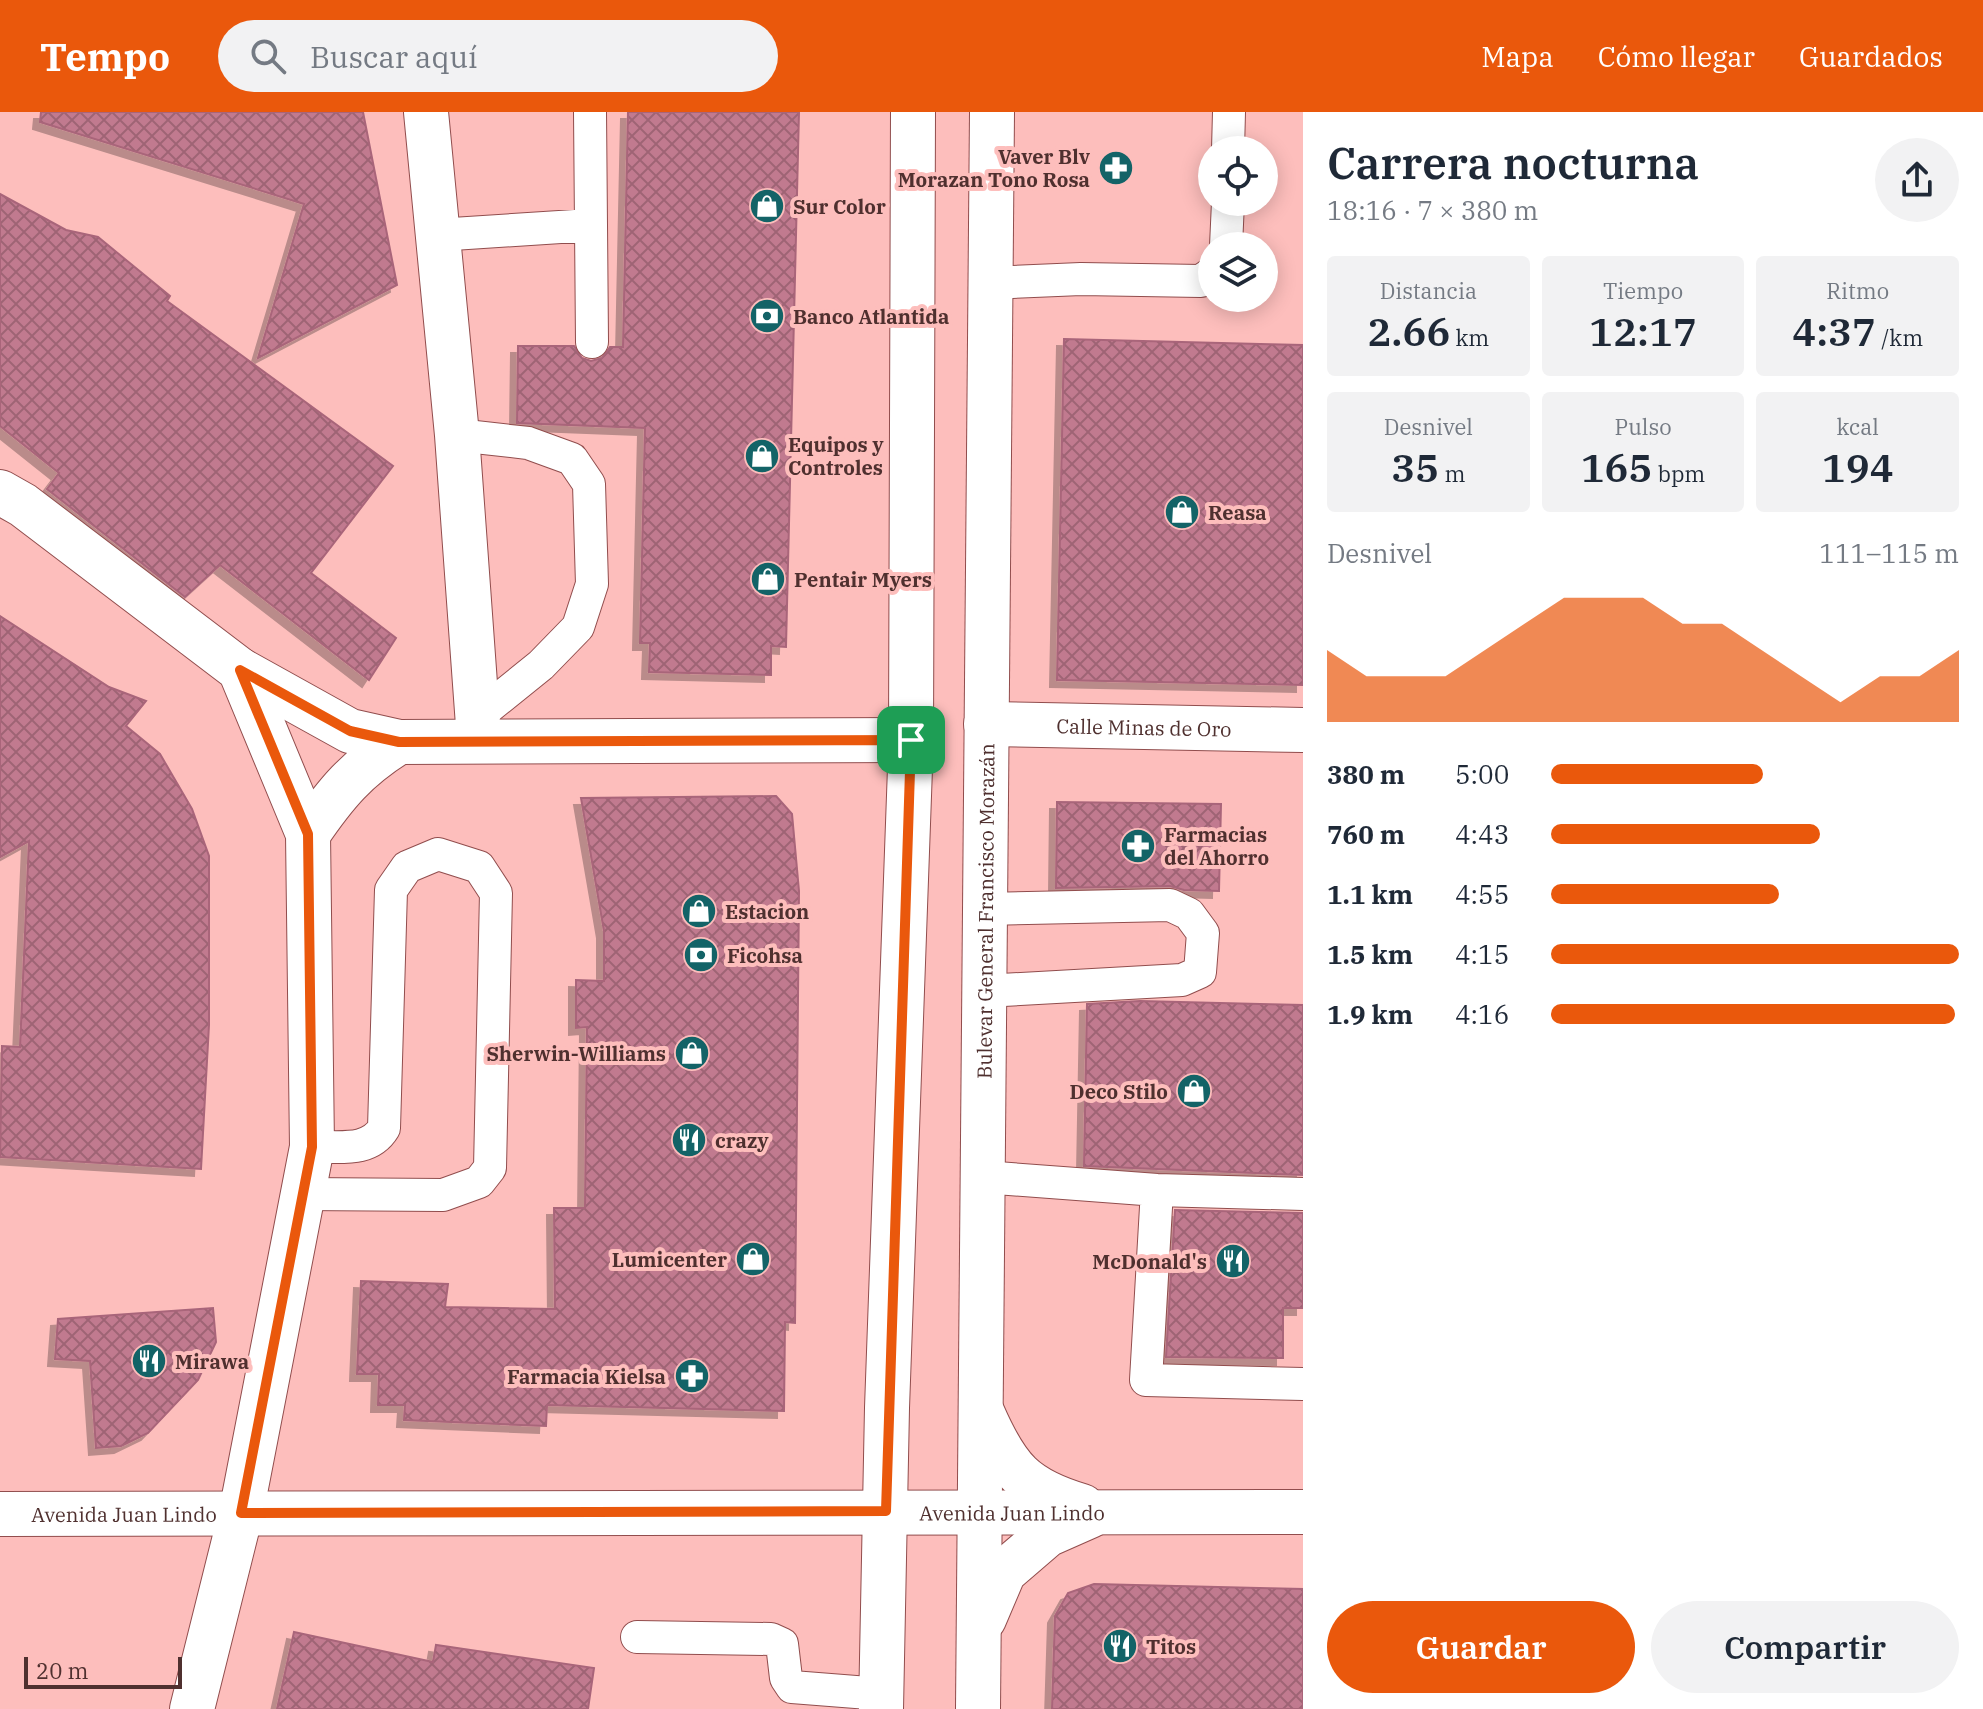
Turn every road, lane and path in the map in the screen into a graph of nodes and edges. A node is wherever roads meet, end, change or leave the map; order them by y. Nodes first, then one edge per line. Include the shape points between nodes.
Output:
1 (426, 112) edge
2 (590, 112) edge
3 (913, 112) edge
4 (992, 112) edge
5 (1229, 112) edge
6 (1228, 136) edge
7 (591, 225) junction
8 (437, 235) junction
9 (1198, 281) edge
10 (990, 283) junction
11 (592, 342) dead end
12 (457, 435) junction
13 (0, 492) edge
14 (240, 670) junction
15 (986, 724) junction
16 (479, 727) junction
17 (1303, 730) edge
18 (911, 740) junction
19 (399, 742) junction
20 (308, 834) junction
21 (985, 909) junction
22 (984, 991) junction
23 (312, 1147) junction
24 (983, 1177) junction
25 (1157, 1190) junction
26 (302, 1194) junction
27 (1303, 1194) edge
28 (1303, 1384) edge
29 (887, 1408) junction
30 (980, 1408) junction
31 (886, 1511) junction
32 (979, 1511) junction
33 (799, 1512) junction
34 (1100, 1512) junction
35 (1303, 1512) edge
36 (241, 1513) junction
37 (0, 1514) edge
38 (978, 1631) junction
39 (637, 1637) dead end
40 (881, 1702) edge
41 (192, 1709) edge
42 (978, 1709) edge

1 - 8 street
2 - 7 lane
3 - 18 street
4 - 10 street, Bulevar General Francisco Morazán
5 - 6 lane
7 - 8 lane
7 - 11 lane
8 - 12 street
9 - 10 lane
10 - 15 street, Bulevar General Francisco Morazán
12 - 16 street
12 - 16 lane via 528,443 572,459 589,484 592,584 578,627
13 - 14 street
14 - 19 street via 350,731
14 - 20 street
15 - 17 street, Calle Minas de Oro
15 - 21 street, Bulevar General Francisco Morazán
16 - 18 street
16 - 19 street
18 - 29 street
19 - 20 street via 365,763 339,789
20 - 23 street
21 - 22 street, Bulevar General Francisco Morazán
21 - 22 lane via 1170,905 1189,914 1203,933 1200,972 1182,980
22 - 24 street, Bulevar General Francisco Morazán
23 - 26 street
23 - 26 lane via 367,1146 384,1128 391,890 407,867 438,854 479,867 496,893 490,1168 479,1182 443,1195
24 - 25 lane
24 - 30 street, Bulevar General Francisco Morazán
25 - 27 lane
25 - 28 lane via 1146,1380
26 - 36 street
29 - 31 street
29 - 33 street via 867,1460 834,1497
30 - 32 street, Bulevar General Francisco Morazán
30 - 34 street via 1002,1458 1046,1496
31 - 32 street, Avenida Juan Lindo
31 - 33 street, Avenida Juan Lindo
31 - 40 street
32 - 34 street, Avenida Juan Lindo
32 - 38 street, Bulevar General Francisco Morazán
33 - 36 street, Avenida Juan Lindo
34 - 35 street, Avenida Juan Lindo
34 - 38 street via 1047,1535 1004,1572
36 - 37 street, Avenida Juan Lindo
36 - 41 street
38 - 42 street, Bulevar General Francisco Morazán
39 - 40 lane via 771,1639 782,1644 792,1687

